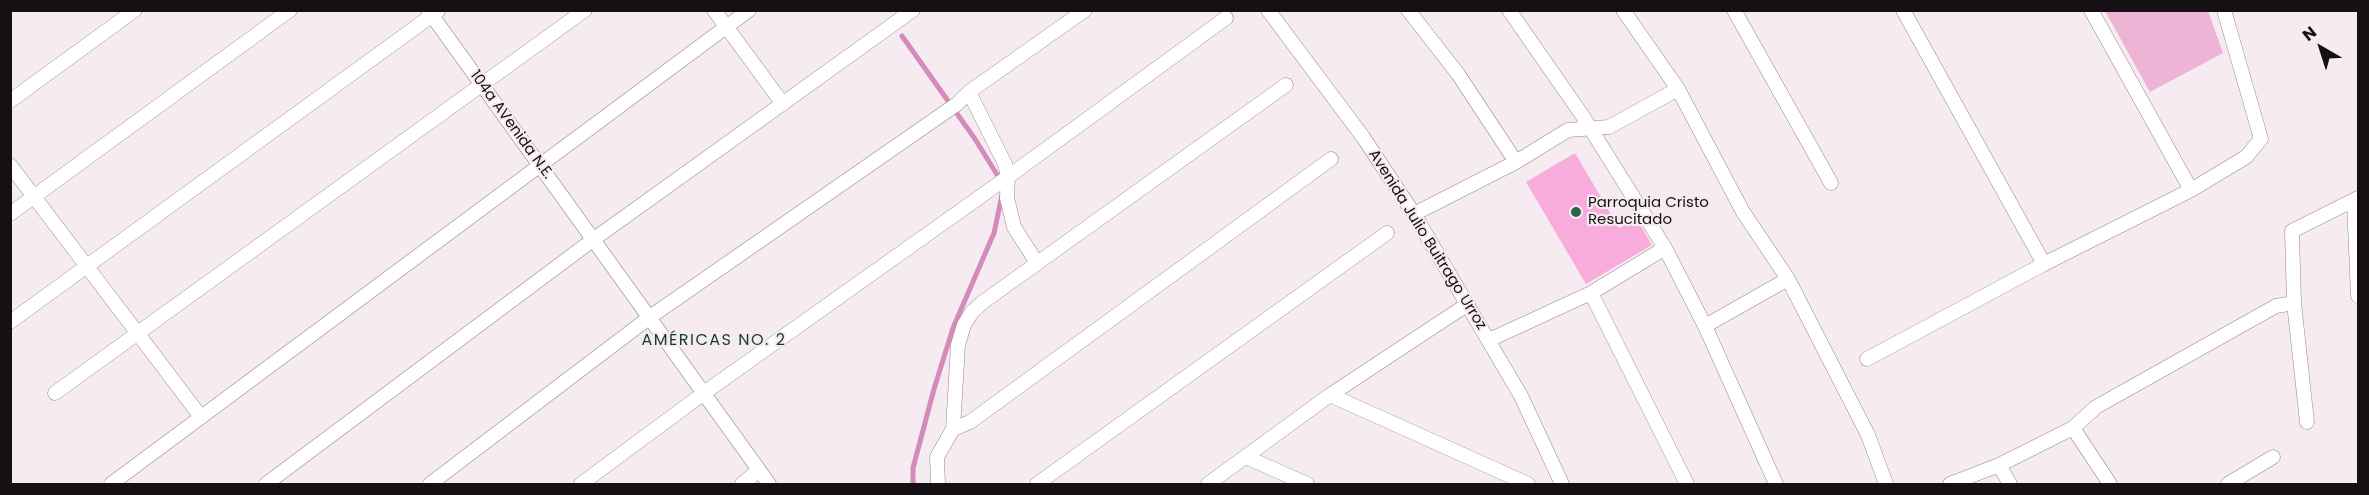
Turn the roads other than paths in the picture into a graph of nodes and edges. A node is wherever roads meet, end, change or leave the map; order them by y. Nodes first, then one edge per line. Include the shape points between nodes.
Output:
1 (135, 10) edge
2 (290, 10) edge
3 (585, 10) edge
4 (714, 10) edge
5 (749, 10) edge
6 (913, 10) edge
7 (1085, 10) edge
8 (1268, 10) edge
9 (1407, 10) edge
10 (1509, 10) edge
11 (1623, 10) edge
12 (1734, 10) edge
13 (1903, 10) edge
14 (2091, 10) edge
15 (2224, 10) edge
16 (433, 12) edge
17 (1226, 18) dead end
18 (726, 28) junction
19 (482, 85) junction
20 (1286, 86) dead end
21 (1678, 89) junction
22 (969, 92) junction
23 (10, 101) edge
24 (783, 104) junction
25 (1590, 127) junction
26 (1330, 159) dead end
27 (1516, 162) junction
28 (10, 165) edge
29 (540, 166) junction
30 (1007, 177) junction
31 (1831, 183) dead end
32 (2191, 190) junction
33 (35, 198) junction
34 (2356, 200) edge
35 (10, 214) edge
36 (1414, 214) junction
37 (1387, 233) dead end
38 (594, 239) junction
39 (1665, 248) junction
40 (1037, 263) junction
41 (2044, 264) junction
42 (87, 266) junction
43 (1788, 279) junction
44 (1591, 293) junction
45 (2358, 296) edge
46 (2294, 303) junction
47 (1468, 304) junction
48 (650, 317) junction
49 (10, 322) edge
50 (1705, 326) junction
51 (138, 333) junction
52 (1489, 340) junction
53 (1867, 359) dead end
54 (55, 393) dead end
55 (704, 393) junction
56 (1330, 395) junction
57 (201, 417) junction
58 (2307, 422) dead end
59 (2073, 428) junction
60 (953, 429) junction
61 (1246, 457) junction
62 (2273, 458) dead end
63 (1999, 465) junction
64 (759, 470) junction
65 (111, 484) edge
66 (267, 484) edge
67 (430, 484) edge
68 (581, 484) edge
69 (742, 484) edge
70 (769, 484) edge
71 (938, 484) edge
72 (1037, 484) edge
73 (1208, 484) edge
74 (1307, 484) edge
75 (1528, 484) edge
76 (1562, 484) edge
77 (1687, 484) edge
78 (1776, 484) edge
79 (1886, 484) edge
80 (1950, 484) edge
81 (2010, 484) edge
82 (2110, 484) edge
83 (2228, 484) edge

1 - 23 street
2 - 33 street
3 - 19 street
4 - 18 street
5 - 18 street
6 - 24 street
7 - 22 street
8 - 36 street, Avenida Julio Buitrago Urroz via 1364,136
9 - 27 street via 1458,74
10 - 25 street
11 - 21 street
12 - 31 street
13 - 41 street
14 - 32 street
15 - 32 street via 2261,139 2246,157
16 - 19 street, 104a AVenida N.E.
16 - 42 street
17 - 30 street
18 - 24 street
18 - 29 street
19 - 29 street, 104a AVenida N.E.
19 - 51 street
20 - 40 street
21 - 25 street via 1609,127
21 - 43 street via 1743,212
22 - 30 street via 1005,164
22 - 48 street
24 - 38 street
25 - 27 street via 1568,130
25 - 39 street
26 - 60 street via 970,422
27 - 36 street
28 - 33 street
29 - 38 street, 104a AVenida N.E.
29 - 57 street
30 - 40 street via 1014,227
30 - 55 street
32 - 41 street
33 - 35 street
33 - 42 street
34 - 45 street
34 - 46 street via 2292,231
36 - 47 street, Avenida Julio Buitrago Urroz
37 - 72 street
38 - 48 street, 104a AVenida N.E.
38 - 66 street
39 - 44 street
39 - 50 street
40 - 60 street via 983,302 964,325 958,345
41 - 53 street
42 - 49 street
42 - 51 street
43 - 50 street
43 - 79 street via 1868,435
44 - 52 street
44 - 77 street
46 - 58 street
46 - 59 street via 2276,306 2096,407
47 - 52 street, Avenida Julio Buitrago Urroz
47 - 56 street
48 - 55 street, 104a AVenida N.E.
48 - 67 street
50 - 78 street
51 - 54 street
51 - 57 street
52 - 76 street, Avenida Julio Buitrago Urroz via 1521,396
55 - 64 street, 104a AVenida N.E.
55 - 68 street
56 - 61 street
56 - 75 street
57 - 65 street
59 - 63 street
59 - 82 street
60 - 71 street via 937,457
61 - 73 street
61 - 74 street
62 - 83 street
63 - 80 street
63 - 81 street
64 - 69 street
64 - 70 street, 104a AVenida N.E.

